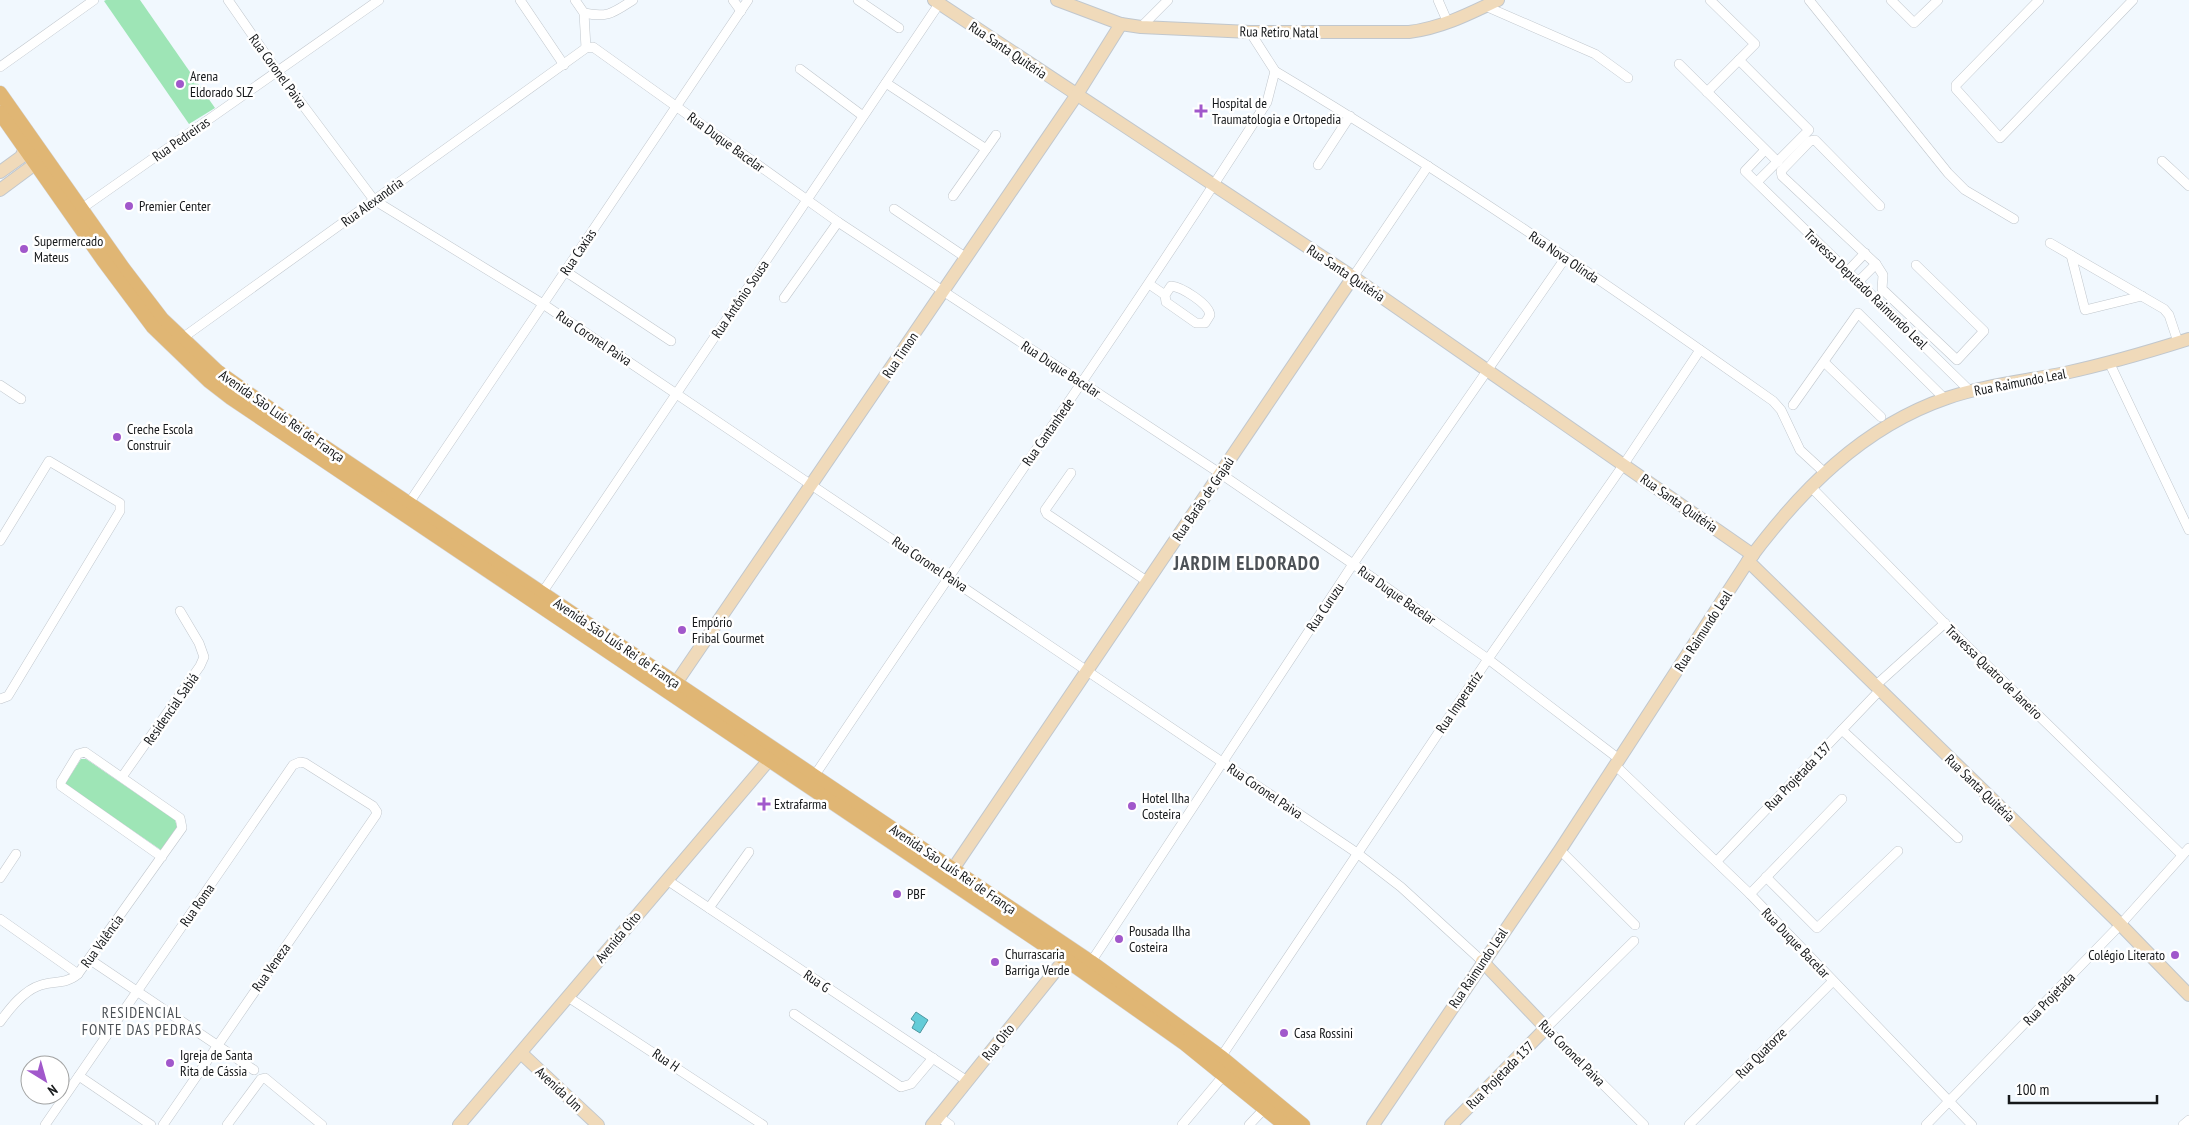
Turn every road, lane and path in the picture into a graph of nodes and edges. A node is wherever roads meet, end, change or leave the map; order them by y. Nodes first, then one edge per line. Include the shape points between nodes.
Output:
1 (94, 0) edge
2 (228, 0) edge
3 (379, 0) edge
4 (520, 0) edge
5 (575, 0) edge
6 (633, 0) edge
7 (733, 0) edge
8 (748, 0) edge
9 (858, 0) edge
10 (1058, 0) edge
11 (1168, 0) edge
12 (1438, 0) edge
13 (1498, 0) edge
14 (1710, 0) edge
15 (1809, 0) edge
16 (1891, 0) edge
17 (1938, 0) edge
18 (2039, 0) edge
19 (2133, 0) edge
20 (936, 2) edge
21 (1485, 6) junction
22 (741, 10) junction
23 (584, 13) junction
24 (1448, 23) junction
25 (1120, 24) junction
26 (1141, 27) junction
27 (899, 28) dead end
28 (1250, 32) junction
29 (586, 48) junction
30 (1739, 60) junction
31 (564, 64) junction
32 (1679, 64) dead end
33 (0, 67) edge
34 (800, 69) dead end
35 (278, 72) junction
36 (1274, 72) junction
37 (1628, 78) dead end
38 (886, 83) junction
39 (0, 92) edge
40 (1707, 92) junction
41 (1076, 96) junction
42 (676, 106) junction
43 (0, 113) edge
44 (863, 116) junction
45 (1350, 116) junction
46 (996, 135) dead end
47 (25, 149) junction
48 (986, 149) junction
49 (1765, 150) junction
50 (39, 158) junction
51 (2162, 161) dead end
52 (1778, 162) junction
53 (1318, 165) dead end
54 (1428, 166) junction
55 (0, 172) edge
56 (1214, 185) junction
57 (1760, 185) junction
58 (2189, 186) edge
59 (0, 190) edge
60 (953, 196) dead end
61 (374, 200) junction
62 (807, 201) junction
63 (1880, 206) dead end
64 (82, 209) junction
65 (894, 209) dead end
66 (2014, 219) dead end
67 (838, 222) junction
68 (2050, 243) dead end
69 (1865, 253) junction
70 (2071, 255) junction
71 (965, 257) junction
72 (1566, 257) junction
73 (1876, 264) junction
74 (1916, 265) dead end
75 (565, 271) junction
76 (1847, 272) junction
77 (1353, 277) junction
78 (1858, 282) junction
79 (1149, 284) junction
80 (942, 291) junction
81 (1165, 295) junction
82 (2142, 296) junction
83 (784, 298) dead end
84 (543, 304) junction
85 (181, 340) junction
86 (2184, 340) edge
87 (671, 341) dead end
88 (1700, 350) junction
89 (1824, 362) junction
90 (2109, 362) junction
91 (1488, 370) junction
92 (1082, 382) junction
93 (0, 385) edge
94 (1970, 391) junction
95 (676, 393) junction
96 (21, 399) dead end
97 (1945, 399) junction
98 (1793, 405) dead end
99 (1881, 417) dead end
100 (1624, 464) junction
101 (1825, 472) junction
102 (1071, 473) dead end
103 (1221, 474) junction
104 (812, 486) junction
105 (1810, 486) junction
106 (409, 503) junction
107 (2189, 530) edge
108 (0, 541) edge
109 (1750, 558) junction
110 (1353, 564) junction
111 (948, 576) junction
112 (1148, 582) junction
113 (542, 593) junction
114 (180, 611) dead end
115 (1945, 624) junction
116 (1488, 659) junction
117 (1088, 671) junction
118 (676, 683) junction
119 (1878, 688) junction
120 (0, 699) edge
121 (1842, 730) junction
122 (770, 753) junction
123 (1221, 762) junction
124 (1617, 762) junction
125 (814, 775) junction
126 (122, 777) junction
127 (1842, 798) dead end
128 (376, 809) joint
129 (1958, 838) dead end
130 (2189, 848) edge
131 (1560, 850) junction
132 (1898, 851) dead end
133 (749, 852) dead end
134 (1357, 853) junction
135 (16, 854) dead end
136 (2182, 855) junction
137 (162, 857) junction
138 (1716, 861) junction
139 (953, 869) junction
140 (0, 878) edge
141 (1766, 878) junction
142 (667, 880) junction
143 (954, 884) junction
144 (1750, 894) junction
145 (709, 908) junction
146 (0, 920) edge
147 (1635, 925) dead end
148 (2120, 925) junction
149 (1634, 941) dead end
150 (89, 959) junction
151 (1065, 959) junction
152 (1482, 961) junction
153 (1091, 962) junction
154 (78, 974) junction
155 (1833, 981) junction
156 (137, 992) junction
157 (2189, 995) edge
158 (568, 997) junction
159 (794, 1014) dead end
160 (0, 1022) edge
161 (1546, 1028) junction
162 (218, 1046) junction
163 (521, 1053) junction
164 (1221, 1057) junction
165 (933, 1058) junction
166 (254, 1070) dead end
167 (1224, 1075) junction
168 (79, 1076) junction
169 (967, 1081) junction
170 (1950, 1102) junction
171 (1265, 1108) junction
172 (2189, 1120) edge
173 (936, 1121) edge
174 (462, 1124) edge
175 (45, 1125) edge
176 (151, 1125) edge
177 (163, 1125) edge
178 (227, 1125) edge
179 (322, 1125) edge
180 (598, 1125) edge
181 (763, 1125) edge
182 (950, 1125) edge
183 (1182, 1125) edge
184 (1249, 1125) edge
185 (1285, 1125) edge
186 (1303, 1125) edge
187 (1373, 1125) edge
188 (1451, 1125) edge
189 (1644, 1125) edge
190 (1689, 1125) edge
191 (1926, 1125) edge
192 (1972, 1125) edge
193 (2182, 1125) edge

1 - 33 street
2 - 35 street, Rua Coronel Paiva
3 - 35 street, Rua Pedreiras
4 - 31 street
5 - 23 street
6 - 23 street via 609,15
7 - 22 street
8 - 22 street, Rua Caxias
9 - 27 street
10 - 25 street, Rua Retiro Natal
11 - 26 street
12 - 24 street
13 - 21 street, Rua Retiro Natal
14 - 30 street via 1754,44
15 - 66 street via 1948,173 1965,190
16 - 17 street via 1914,23
18 - 19 street via 1956,85 1956,89 2000,138
20 - 38 street, Rua Antônio Sousa
20 - 41 street, Rua Santa Quitéria
21 - 24 street, Rua Retiro Natal
21 - 37 street via 1595,54
22 - 42 street, Rua Caxias
23 - 29 street
24 - 28 street, Rua Retiro Natal via 1409,32
25 - 26 street, Rua Retiro Natal
25 - 41 street, Rua Timon
26 - 28 street, Rua Retiro Natal
28 - 36 street
29 - 31 street
29 - 42 street, Rua Duque Bacelar via 596,48
30 - 40 street
30 - 52 street via 1809,130
31 - 61 street, Rua Alexandria
32 - 40 street
34 - 44 street
35 - 61 street, Rua Coronel Paiva
35 - 64 street, Rua Pedreiras via 164,145
36 - 45 street, Rua Nova Olinda
36 - 56 street, Rua Cantanhede via 1267,102
38 - 44 street, Rua Antônio Sousa
38 - 48 street
39 - 50 main road, Avenida São Luís Rei de França
40 - 49 street
41 - 56 street, Rua Santa Quitéria
41 - 71 street, Rua Timon
42 - 62 street, Rua Duque Bacelar
42 - 75 street, Rua Caxias
43 - 47 main road, Avenida São Luís Rei de França
44 - 62 street, Rua Antônio Sousa
45 - 53 street
45 - 54 street, Rua Nova Olinda
46 - 48 street
47 - 50 main road, Avenida São Luís Rei de França
47 - 55 street via 21,157
48 - 60 street
49 - 52 street
49 - 57 street via 1745,171
50 - 59 street
50 - 64 main road, Avenida São Luís Rei de França
50 - 122 main road, Avenida São Luís Rei de França via 143,314 209,381 401,514
51 - 58 street
52 - 57 street
54 - 72 street, Rua Nova Olinda
54 - 77 street, Rua Barão de Grajaú
56 - 77 street, Rua Santa Quitéria
56 - 79 street, Rua Cantanhede
57 - 76 street, Travessa Deputado Raimundo Leal
61 - 84 street, Rua Coronel Paiva
61 - 85 street, Rua Alexandria
62 - 67 street, Rua Duque Bacelar
62 - 95 street, Rua Antônio Sousa
63 - 69 street via 1815,140 1810,141 1781,171 1782,176
64 - 85 main road, Avenida São Luís Rei de França via 143,295
65 - 71 street
67 - 80 street, Rua Duque Bacelar
67 - 83 street
68 - 70 street
69 - 73 street
69 - 76 street
70 - 82 street
70 - 82 street via 2085,310
71 - 80 street, Rua Timon
72 - 88 street, Rua Nova Olinda
72 - 91 street, Rua Curuzu
73 - 74 street via 1882,271 1882,289 1957,360 1984,331
73 - 78 street
75 - 84 street, Rua Caxias
75 - 87 street
76 - 78 street, Travessa Deputado Raimundo Leal
77 - 91 street, Rua Santa Quitéria
77 - 103 street, Rua Barão de Grajaú
78 - 94 street, Travessa Deputado Raimundo Leal
79 - 81 street
79 - 92 street, Rua Cantanhede
80 - 92 street, Rua Duque Bacelar
80 - 104 street, Rua Timon
81 - 81 street via 1166,302 1196,324 1205,323 1210,315 1208,308 1178,287 1171,286
82 - 86 street via 2166,311
84 - 95 street, Rua Coronel Paiva
84 - 106 street, Rua Caxias via 466,410
85 - 106 main road, Avenida São Luís Rei de França via 251,397
86 - 90 street, Rua Raimundo Leal
88 - 100 street, Rua Imperatriz
88 - 101 street, Rua Nova Olinda via 1778,406 1800,450
89 - 97 street via 1859,313
89 - 98 street
89 - 99 street
90 - 94 street, Rua Raimundo Leal
90 - 107 street
91 - 100 street, Rua Santa Quitéria
91 - 110 street, Rua Curuzu
92 - 103 street, Rua Duque Bacelar
92 - 111 street, Rua Cantanhede
93 - 96 street
94 - 97 street, Rua Raimundo Leal
95 - 104 street, Rua Coronel Paiva
95 - 113 street, Rua Antônio Sousa
97 - 101 street, Rua Raimundo Leal via 1888,425
100 - 109 street, Rua Santa Quitéria
100 - 116 street, Rua Imperatriz
101 - 105 street, Rua Raimundo Leal
102 - 112 street via 1044,510 1046,514
103 - 110 street, Rua Duque Bacelar
103 - 112 street, Rua Barão de Grajaú
104 - 111 street, Rua Coronel Paiva
104 - 118 street, Rua Timon
105 - 109 street, Rua Raimundo Leal
105 - 115 street, Travessa Quatro de Janeiro
106 - 113 main road, Avenida São Luís Rei de França
108 - 120 street via 49,461 120,503 120,510 14,688 6,698
109 - 119 street, Rua Santa Quitéria
109 - 124 street, Rua Raimundo Leal
110 - 116 street, Rua Duque Bacelar
110 - 123 street, Rua Curuzu
111 - 117 street, Rua Coronel Paiva
111 - 125 street, Rua Cantanhede
112 - 117 street, Rua Barão de Grajaú
113 - 118 main road, Avenida São Luís Rei de França
114 - 126 street, Residencial Sabiá via 204,657
115 - 119 street, Rua Projetada 137
115 - 136 street, Travessa Quatro de Janeiro
116 - 124 street, Rua Duque Bacelar
116 - 134 street, Rua Imperatriz
117 - 123 street, Rua Coronel Paiva
117 - 139 street, Rua Barão de Grajaú
118 - 122 main road, Avenida São Luís Rei de França
119 - 121 street, Rua Projetada 137
119 - 148 street, Rua Santa Quitéria
121 - 129 street
121 - 138 street, Rua Projetada 137
122 - 125 main road, Avenida São Luís Rei de França
122 - 142 street, Avenida Oito
122 - 143 main road, Avenida São Luís Rei de França
123 - 134 street, Rua Coronel Paiva
123 - 153 street, Rua Curuzu
124 - 131 street, Rua Raimundo Leal
124 - 138 street, Rua Duque Bacelar
125 - 139 main road, Avenida São Luís Rei de França
126 - 137 street, Rua Valência via 180,818 183,824 180,831
126 - 137 street via 81,752 61,786
127 - 141 street
128 - 156 street, Rua Roma via 305,763 296,762
128 - 162 street, Rua Veneza via 376,815
130 - 136 street, Rua Projetada
131 - 147 street
131 - 152 street, Rua Raimundo Leal
132 - 141 street via 1817,928
133 - 145 street
134 - 152 street, Rua Coronel Paiva via 1401,887
134 - 164 street, Rua Imperatriz
135 - 140 street
136 - 148 street, Rua Projetada
137 - 150 street, Rua Valência
138 - 144 street, Rua Duque Bacelar
139 - 143 street
139 - 153 main road, Avenida São Luís Rei de França
141 - 144 street
142 - 145 street, Rua G
142 - 158 street, Avenida Oito
143 - 151 main road, Avenida São Luís Rei de França
144 - 155 street, Rua Duque Bacelar
145 - 165 street, Rua G
146 - 154 street
148 - 157 street, Rua Santa Quitéria
148 - 170 street, Rua Projetada
149 - 161 street, Rua Projetada 137
150 - 154 street, Rua Valência
150 - 156 street
151 - 167 main road, Avenida São Luís Rei de França
151 - 169 street, Rua Oito
152 - 161 street, Rua Coronel Paiva
152 - 187 street, Rua Raimundo Leal
153 - 164 main road, Avenida São Luís Rei de França
154 - 160 street, Rua Valência via 67,981 31,989
155 - 170 street, Rua Duque Bacelar
155 - 190 street, Rua Quatorze
156 - 162 street
156 - 168 street, Rua Roma
158 - 163 street, Avenida Oito
158 - 181 street, Rua H
159 - 165 street via 901,1087 911,1084
161 - 188 street, Rua Projetada 137
161 - 189 street, Rua Coronel Paiva
162 - 166 street
162 - 177 street, Rua Veneza
163 - 174 street, Avenida Oito
163 - 180 street, Avenida Um
164 - 186 main road, Avenida São Luís Rei de França
165 - 169 street, Rua G
167 - 171 main road, Avenida São Luís Rei de França
167 - 183 street
168 - 175 street, Rua Roma
168 - 176 street
169 - 173 street, Rua Oito
170 - 191 street, Rua Projetada
170 - 192 street, Rua Duque Bacelar
171 - 184 street
171 - 185 main road, Avenida São Luís Rei de França
172 - 193 street
173 - 182 street
178 - 179 street via 265,1078

